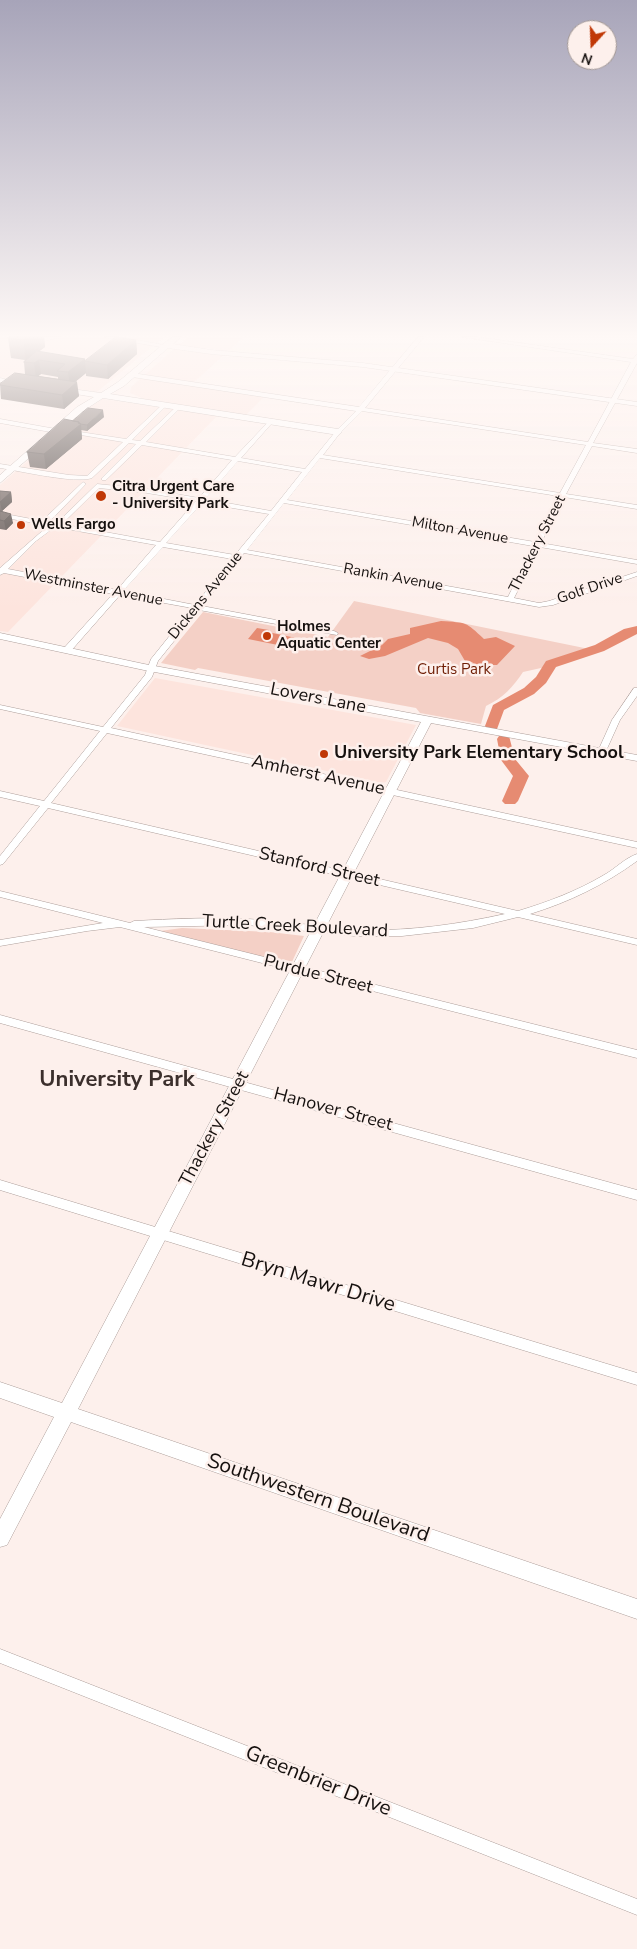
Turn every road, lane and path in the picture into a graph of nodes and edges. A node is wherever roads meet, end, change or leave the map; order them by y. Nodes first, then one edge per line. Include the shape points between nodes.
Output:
1 (44, 428) edge
2 (59, 428) edge
3 (140, 428) edge
4 (157, 428) edge
5 (266, 428) edge
6 (314, 428) edge
7 (342, 428) edge
8 (481, 428) edge
9 (598, 428) edge
10 (57, 430) junction
11 (338, 432) junction
12 (126, 441) junction
13 (141, 444) junction
14 (589, 444) junction
15 (637, 452) edge
16 (319, 456) junction
17 (237, 460) junction
18 (0, 466) edge
19 (14, 468) junction
20 (307, 471) junction
21 (0, 480) edge
22 (86, 481) junction
23 (101, 483) junction
24 (562, 495) junction
25 (201, 500) junction
26 (283, 501) junction
27 (637, 507) edge
28 (274, 513) junction
29 (0, 515) edge
30 (46, 523) junction
31 (54, 524) junction
32 (34, 540) junction
33 (162, 544) junction
34 (538, 544) junction
35 (243, 551) junction
36 (238, 558) junction
37 (637, 562) edge
38 (1, 571) edge
39 (637, 574) edge
40 (118, 593) junction
41 (510, 600) junction
42 (544, 604) joint
43 (197, 608) junction
44 (334, 633) dead end
45 (0, 636) edge
46 (67, 650) junction
47 (152, 668) junction
48 (637, 690) edge
49 (0, 707) edge
50 (428, 719) junction
51 (105, 730) junction
52 (602, 752) junction
53 (637, 758) edge
54 (390, 792) junction
55 (0, 794) edge
56 (45, 804) junction
57 (637, 845) edge
58 (637, 858) edge
59 (0, 862) edge
60 (348, 874) junction
61 (0, 894) edge
62 (518, 914) junction
63 (124, 925) junction
64 (320, 929) junction
65 (637, 942) edge
66 (0, 943) edge
67 (298, 970) junction
68 (0, 1019) edge
69 (637, 1054) edge
70 (239, 1084) junction
71 (0, 1185) edge
72 (637, 1194) edge
73 (160, 1235) junction
74 (637, 1380) edge
75 (0, 1390) edge
76 (66, 1412) junction
77 (0, 1538) edge
78 (637, 1609) edge
79 (0, 1656) edge
80 (637, 1907) edge

1 - 10 street
2 - 10 street
3 - 12 street
4 - 13 street
5 - 17 street
6 - 11 street
7 - 11 street, Dickens Avenue
8 - 14 street
9 - 14 street, Thackery Street
10 - 12 street
10 - 19 street
11 - 16 street, Dickens Avenue
12 - 13 street
12 - 22 street
13 - 17 street
13 - 23 street
14 - 15 street
14 - 24 street, Thackery Street
16 - 20 street, Dickens Avenue
16 - 24 street
17 - 20 street
17 - 25 street
18 - 19 street
19 - 21 street
19 - 22 street
20 - 26 street, Dickens Avenue
22 - 23 street
22 - 30 street via 47,518
23 - 25 street
23 - 31 street via 62,522
24 - 27 street
24 - 34 street, Thackery Street
25 - 28 street
25 - 33 street
26 - 28 street, Dickens Avenue
26 - 34 street, Milton Avenue
28 - 35 street, Dickens Avenue
29 - 30 street
30 - 31 street
30 - 32 street
31 - 32 street
31 - 33 street
32 - 38 street
33 - 36 street
33 - 40 street
34 - 37 street, Milton Avenue
34 - 41 street, Thackery Street
35 - 36 street, Dickens Avenue
35 - 41 street, Rankin Avenue
36 - 43 street, Dickens Avenue
38 - 40 street, Westminster Avenue
39 - 42 street, Golf Drive
40 - 43 street, Westminster Avenue
40 - 46 street
41 - 42 street, Rankin Avenue
43 - 44 street, Westminster Avenue
43 - 47 street, Dickens Avenue via 154,661
45 - 46 street, Lovers Lane
46 - 47 street, Lovers Lane
47 - 50 street, Lovers Lane
47 - 51 street, Dickens Avenue
48 - 52 street via 616,720
49 - 51 street, Amherst Avenue
50 - 52 street, Lovers Lane
50 - 54 street, Thackery Street
51 - 54 street, Amherst Avenue
51 - 56 street, Dickens Avenue
52 - 53 street, Lovers Lane
54 - 57 street, Amherst Avenue
54 - 60 street, Thackery Street
55 - 56 street, Stanford Street
56 - 59 street, Dickens Avenue
56 - 60 street, Stanford Street
58 - 62 street, Turtle Creek Boulevard via 579,892
60 - 62 street, Stanford Street
60 - 64 street, Thackery Street
61 - 63 street, Purdue Street
62 - 64 street, Turtle Creek Boulevard via 417,931 370,933
62 - 65 street, Stanford Street
63 - 64 street, Turtle Creek Boulevard via 232,922
63 - 66 street, Turtle Creek Boulevard
63 - 67 street, Purdue Street
64 - 67 street, Thackery Street
67 - 69 street, Purdue Street
67 - 70 street, Thackery Street
68 - 70 street, Hanover Street
70 - 72 street, Hanover Street
70 - 73 street, Thackery Street
71 - 73 street, Bryn Mawr Drive
73 - 74 street, Bryn Mawr Drive
73 - 76 street, Thackery Street
75 - 76 street, Southwestern Boulevard
76 - 77 street, Thackery Street
76 - 78 street, Southwestern Boulevard
79 - 80 street, Greenbrier Drive

